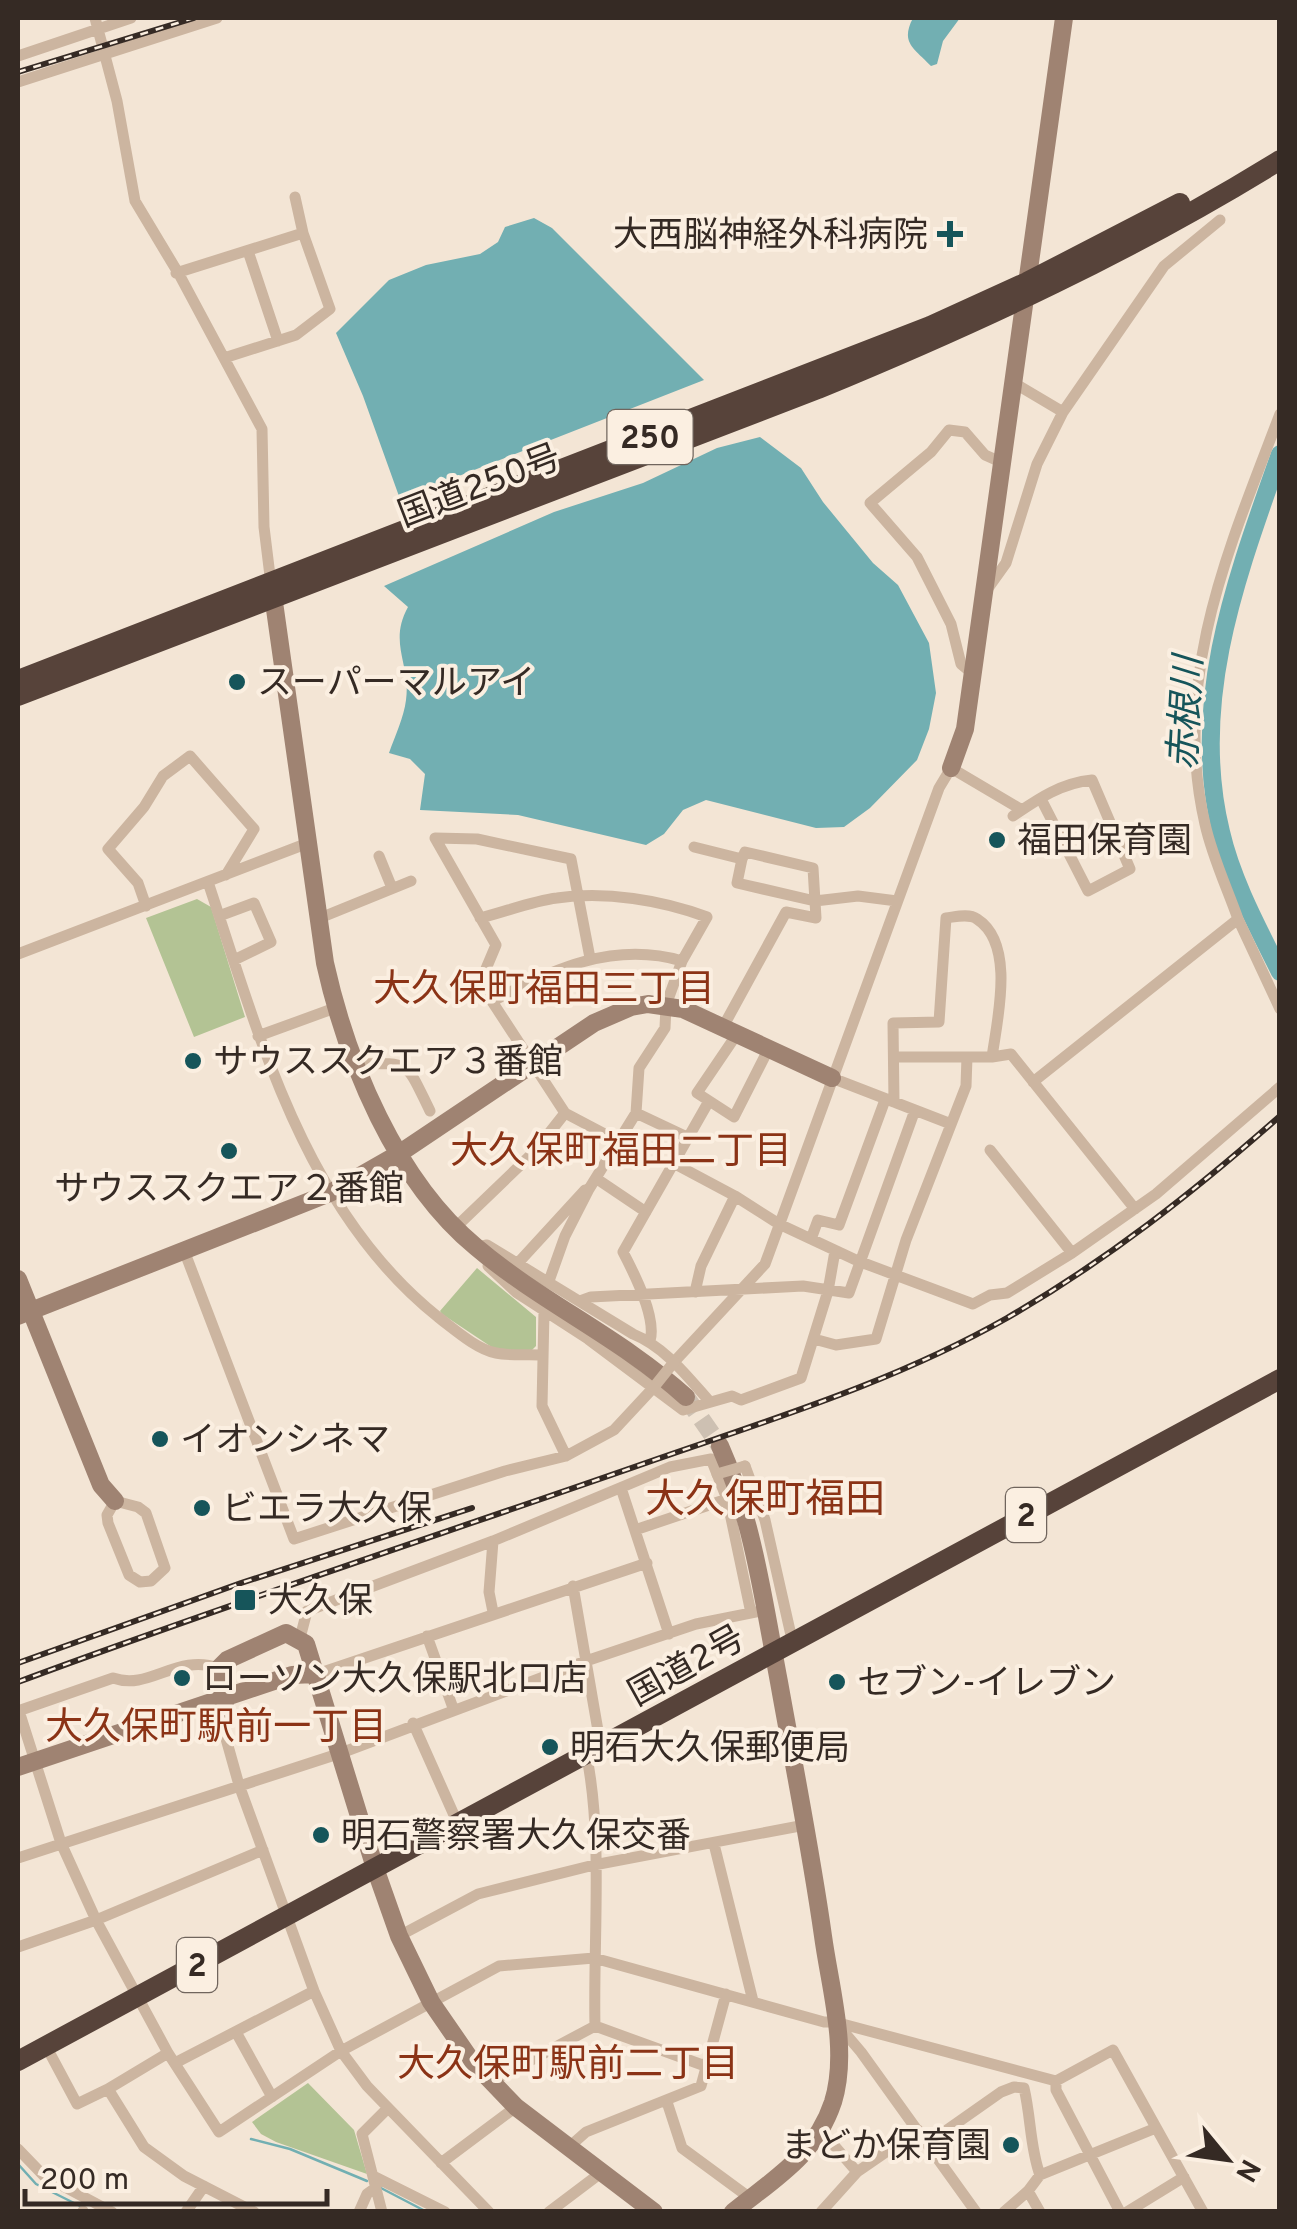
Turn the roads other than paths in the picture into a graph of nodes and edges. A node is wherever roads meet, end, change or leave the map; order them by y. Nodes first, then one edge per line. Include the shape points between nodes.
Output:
1 (131, 18) edge
2 (216, 18) edge
3 (1064, 18) edge
4 (97, 23) edge
5 (106, 53) junction
6 (18, 56) edge
7 (18, 82) edge
8 (1280, 145) edge
9 (1280, 160) edge
10 (295, 196) dead end
11 (1220, 220) dead end
12 (303, 233) junction
13 (248, 251) junction
14 (176, 273) junction
15 (1026, 291) junction
16 (278, 341) junction
17 (224, 358) junction
18 (1014, 383) junction
19 (1062, 412) junction
20 (1280, 414) edge
21 (1002, 463) junction
22 (997, 562) junction
23 (272, 592) junction
24 (973, 674) junction
25 (18, 680) edge
26 (18, 696) edge
27 (950, 768) junction
28 (1041, 798) junction
29 (308, 843) junction
30 (694, 847) dead end
31 (379, 856) dead end
32 (742, 859) junction
33 (226, 876) junction
34 (411, 881) dead end
35 (208, 882) junction
36 (392, 888) junction
37 (578, 897) junction
38 (815, 901) junction
39 (897, 902) junction
40 (146, 906) junction
41 (219, 916) junction
42 (320, 918) junction
43 (480, 918) junction
44 (1238, 919) junction
45 (18, 954) edge
46 (590, 958) junction
47 (234, 960) junction
48 (682, 961) junction
49 (493, 1001) junction
50 (666, 1005) junction
51 (335, 1008) junction
52 (1280, 1009) edge
53 (730, 1030) junction
54 (258, 1036) junction
55 (768, 1048) junction
56 (894, 1057) junction
57 (967, 1057) junction
58 (992, 1057) junction
59 (355, 1064) junction
60 (532, 1064) junction
61 (832, 1078) junction
62 (1033, 1082) junction
63 (1280, 1087) edge
64 (708, 1101) junction
65 (889, 1101) junction
66 (430, 1110) dead end
67 (914, 1110) junction
68 (565, 1113) junction
69 (636, 1114) junction
70 (951, 1124) junction
71 (689, 1138) junction
72 (620, 1142) junction
73 (990, 1150) dead end
74 (400, 1153) junction
75 (674, 1164) junction
76 (593, 1184) junction
77 (330, 1193) junction
78 (735, 1196) junction
79 (1135, 1208) junction
80 (646, 1212) junction
81 (780, 1224) junction
82 (456, 1227) junction
83 (811, 1239) junction
84 (476, 1247) junction
85 (836, 1251) junction
86 (185, 1253) junction
87 (1072, 1253) junction
88 (858, 1261) junction
89 (518, 1263) junction
90 (894, 1276) junction
91 (18, 1279) edge
92 (549, 1281) junction
93 (741, 1291) junction
94 (828, 1291) junction
95 (695, 1292) junction
96 (643, 1293) junction
97 (580, 1301) junction
98 (544, 1311) junction
99 (24, 1314) edge
100 (814, 1340) junction
101 (650, 1341) junction
102 (542, 1355) junction
103 (674, 1362) junction
104 (1280, 1380) edge
105 (654, 1388) junction
106 (686, 1397) tunnel mouth
107 (710, 1402) junction
108 (716, 1452) junction
109 (566, 1456) junction
110 (717, 1474) junction
111 (621, 1488) junction
112 (727, 1500) junction
113 (115, 1501) junction
114 (635, 1530) junction
115 (493, 1541) junction
116 (647, 1563) junction
117 (573, 1586) junction
118 (759, 1611) junction
119 (493, 1612) junction
120 (669, 1634) junction
121 (293, 1636) junction
122 (427, 1636) junction
123 (783, 1649) junction
124 (586, 1661) junction
125 (219, 1668) junction
126 (316, 1674) junction
127 (221, 1701) junction
128 (453, 1708) junction
129 (18, 1711) edge
130 (413, 1723) junction
131 (341, 1753) junction
132 (594, 1753) junction
133 (26, 1764) edge
134 (239, 1786) junction
135 (458, 1824) junction
136 (804, 1824) junction
137 (60, 1844) junction
138 (714, 1844) junction
139 (263, 1850) junction
140 (18, 1858) edge
141 (594, 1865) junction
142 (375, 1868) junction
143 (288, 1915) junction
144 (96, 1920) junction
145 (399, 1936) junction
146 (18, 1947) edge
147 (594, 1958) junction
148 (314, 1992) junction
149 (726, 1994) junction
150 (139, 1997) junction
151 (753, 2001) junction
152 (431, 2002) junction
153 (836, 2022) junction
154 (595, 2026) junction
155 (236, 2032) junction
156 (46, 2046) junction
157 (341, 2051) junction
158 (171, 2058) junction
159 (18, 2061) edge
160 (708, 2066) junction
161 (1019, 2071) junction
162 (492, 2081) junction
163 (1056, 2081) junction
164 (1014, 2087) junction
165 (108, 2089) junction
166 (272, 2097) junction
167 (667, 2102) junction
168 (516, 2107) junction
169 (388, 2108) junction
170 (1156, 2128) junction
171 (820, 2129) junction
172 (918, 2130) junction
173 (927, 2144) junction
174 (569, 2148) junction
175 (18, 2149) edge
176 (1088, 2156) junction
177 (442, 2163) junction
178 (602, 2172) junction
179 (857, 2172) junction
180 (1040, 2175) junction
181 (1184, 2177) junction
182 (373, 2182) junction
183 (204, 2186) junction
184 (1028, 2192) junction
185 (750, 2198) junction
186 (112, 2212) edge
187 (186, 2212) edge
188 (254, 2212) edge
189 (358, 2212) edge
190 (382, 2212) edge
191 (445, 2212) edge
192 (488, 2212) edge
193 (549, 2212) edge
194 (654, 2212) edge
195 (733, 2212) edge
196 (821, 2212) edge
197 (976, 2212) edge
198 (1004, 2212) edge
199 (1040, 2212) edge
200 (1123, 2212) edge
201 (1203, 2212) edge

1 - 4 street
2 - 5 street
3 - 15 street
4 - 5 street
4 - 6 street
5 - 7 street
5 - 14 street via 134,201
8 - 15 highway, 国道250号 / 250
9 - 15 highway, 国道250号 / 250 via 1214,200
10 - 12 street
11 - 19 street via 1164,266
12 - 13 street
12 - 16 street via 330,308
13 - 14 street
13 - 16 street
14 - 17 street
15 - 18 street
15 - 23 highway, 国道250号 / 250 via 818,389
16 - 17 street
17 - 23 street via 262,429
18 - 19 street
18 - 21 street
19 - 22 street
20 - 44 street via 1209,610 1198,676 1194,760 1205,826
21 - 22 street
21 - 24 street via 965,432 949,430 870,503 917,557 951,624 960,664
22 - 24 street via 984,594
23 - 25 highway, 国道250号 / 250
23 - 26 highway, 国道250号 / 250
23 - 29 street
24 - 27 street via 965,728
27 - 28 street via 1018,812
27 - 39 street
28 - 28 street via 1068,782 1092,780 1130,869 1088,891
29 - 33 street
29 - 42 street
30 - 32 street
31 - 36 street
32 - 38 street via 737,882
32 - 38 street via 745,852 813,868
33 - 35 street
33 - 40 street via 254,829 190,756 163,776 108,848 138,883
34 - 36 street
35 - 40 street
35 - 41 street
36 - 42 street
37 - 43 street
37 - 43 street via 571,859 477,839 435,838
37 - 46 street
37 - 48 street via 659,902 706,917
38 - 39 street via 858,896
38 - 53 street via 816,918 786,912
39 - 61 street
40 - 45 street
41 - 47 street
41 - 47 street via 254,903 271,942
42 - 51 street
43 - 49 street via 496,945 480,983
44 - 52 street
44 - 62 street
46 - 48 street
46 - 49 street
47 - 54 street
48 - 50 street
49 - 60 street
50 - 53 street
50 - 60 street via 614,1012
50 - 69 street via 664,1028 639,1068
51 - 54 street
51 - 59 street
53 - 55 street
53 - 64 street via 697,1094
54 - 77 street
55 - 61 street
55 - 64 street via 734,1116
56 - 57 street
56 - 58 street via 893,1023 939,1022 946,918 969,916 989,932 1001,967
56 - 65 street
57 - 58 street
57 - 70 street via 966,1086
58 - 62 street via 1011,1054
59 - 66 street via 400,1063
59 - 74 street
60 - 68 street
60 - 74 street
61 - 65 street
61 - 81 street
62 - 79 street
63 - 79 street
64 - 71 street
65 - 67 street
65 - 83 street via 839,1225 818,1220
67 - 70 street
67 - 88 street
68 - 72 street
68 - 82 street
69 - 71 street
69 - 72 street
70 - 90 street
71 - 75 street
72 - 76 street
73 - 87 street
74 - 77 street
74 - 82 street
75 - 78 street
75 - 80 street
76 - 80 street
76 - 89 street
76 - 92 street
77 - 86 street
77 - 102 street via 372,1253 447,1324 494,1353
78 - 81 street
78 - 95 street via 700,1266
79 - 87 street
80 - 96 street via 623,1252
81 - 83 street
81 - 93 street via 765,1264
82 - 84 street
83 - 85 street
84 - 89 street via 487,1245
84 - 98 street via 478,1257 516,1293
84 - 106 street via 617,1341
85 - 88 street
85 - 94 street
86 - 99 street
86 - 109 street via 294,1539
87 - 90 street via 1007,1293 973,1304
88 - 90 street
88 - 94 street via 849,1293
89 - 92 street
90 - 100 street via 876,1338 836,1345
91 - 99 street
92 - 97 street
93 - 94 street
93 - 95 street
93 - 103 street
94 - 100 street
95 - 96 street
96 - 97 street
96 - 101 street
97 - 101 street
98 - 102 street
98 - 105 street
99 - 113 street via 101,1486
100 - 107 street via 801,1378 741,1400
101 - 103 street
102 - 109 street via 542,1406
103 - 105 street, bridge
103 - 107 street
104 - 123 highway, 国道2号 / 2
105 - 107 street via 682,1410
105 - 109 street via 614,1430
108 - 110 street
108 - 111 street
108 - 118 street via 734,1478
110 - 112 street
110 - 123 street, bridge via 746,1466 764,1520
111 - 114 street
111 - 115 street
112 - 114 street
112 - 118 street
113 - 113 street via 106,1515 134,1581 152,1580 164,1561 146,1513
114 - 116 street
115 - 119 street
115 - 121 street via 307,1612
116 - 117 street
116 - 120 street
117 - 119 street
117 - 124 street
118 - 120 street
118 - 123 street
119 - 122 street
120 - 124 street
121 - 125 street
121 - 126 street via 306,1644
122 - 126 street
122 - 128 street
123 - 132 highway, 国道2号 / 2
123 - 136 street
124 - 128 street
124 - 132 street
125 - 127 street
125 - 129 street via 199,1661 128,1684 114,1678
126 - 127 street via 292,1675
126 - 131 street
127 - 133 street
127 - 134 street
128 - 130 street
129 - 133 street
130 - 131 street
130 - 135 street
131 - 134 street
131 - 142 street
132 - 135 highway, 国道2号 / 2
132 - 141 street
133 - 137 street
134 - 137 street
134 - 139 street
135 - 142 highway, 国道2号 / 2
136 - 138 street
136 - 153 street
137 - 140 street
137 - 144 street
138 - 141 street
138 - 151 street
139 - 143 street
139 - 144 street
141 - 145 street via 478,1894
141 - 147 street
142 - 143 highway, 国道2号 / 2
142 - 145 street
143 - 148 street
143 - 150 highway, 国道2号 / 2
144 - 146 street
144 - 150 street
145 - 152 street
147 - 149 street
147 - 152 street via 499,1966
147 - 154 street
148 - 155 street
148 - 157 street
149 - 151 street
149 - 160 street
150 - 156 highway, 国道2号 / 2
150 - 158 street
151 - 153 street
152 - 157 street
152 - 162 street
153 - 161 street
153 - 171 street via 839,2062
153 - 172 street
154 - 160 street
154 - 162 street
155 - 158 street
155 - 166 street
156 - 159 highway, 国道2号 / 2
156 - 165 street via 78,2104
157 - 166 street
157 - 169 street
158 - 165 street
158 - 166 street via 219,2132
160 - 167 street via 701,2086
161 - 163 street
161 - 164 street
162 - 168 street
163 - 170 street via 1113,2050
163 - 176 street
164 - 173 street
164 - 180 street via 1024,2088
165 - 183 street via 144,2147
167 - 174 street via 586,2132
167 - 185 street via 682,2148
168 - 174 street
168 - 177 street
169 - 177 street
169 - 182 street via 362,2134
170 - 176 street
170 - 181 street
171 - 179 street
171 - 185 street via 787,2172
172 - 173 street
172 - 179 street
173 - 197 street
174 - 178 street
175 - 186 street via 44,2176
176 - 180 street
176 - 200 street
177 - 192 street
178 - 193 street
178 - 194 street
179 - 196 street
180 - 184 street
181 - 200 street
181 - 201 street
182 - 189 street
182 - 190 street
182 - 191 street
183 - 187 street
183 - 188 street
184 - 198 street
184 - 199 street
185 - 195 street

